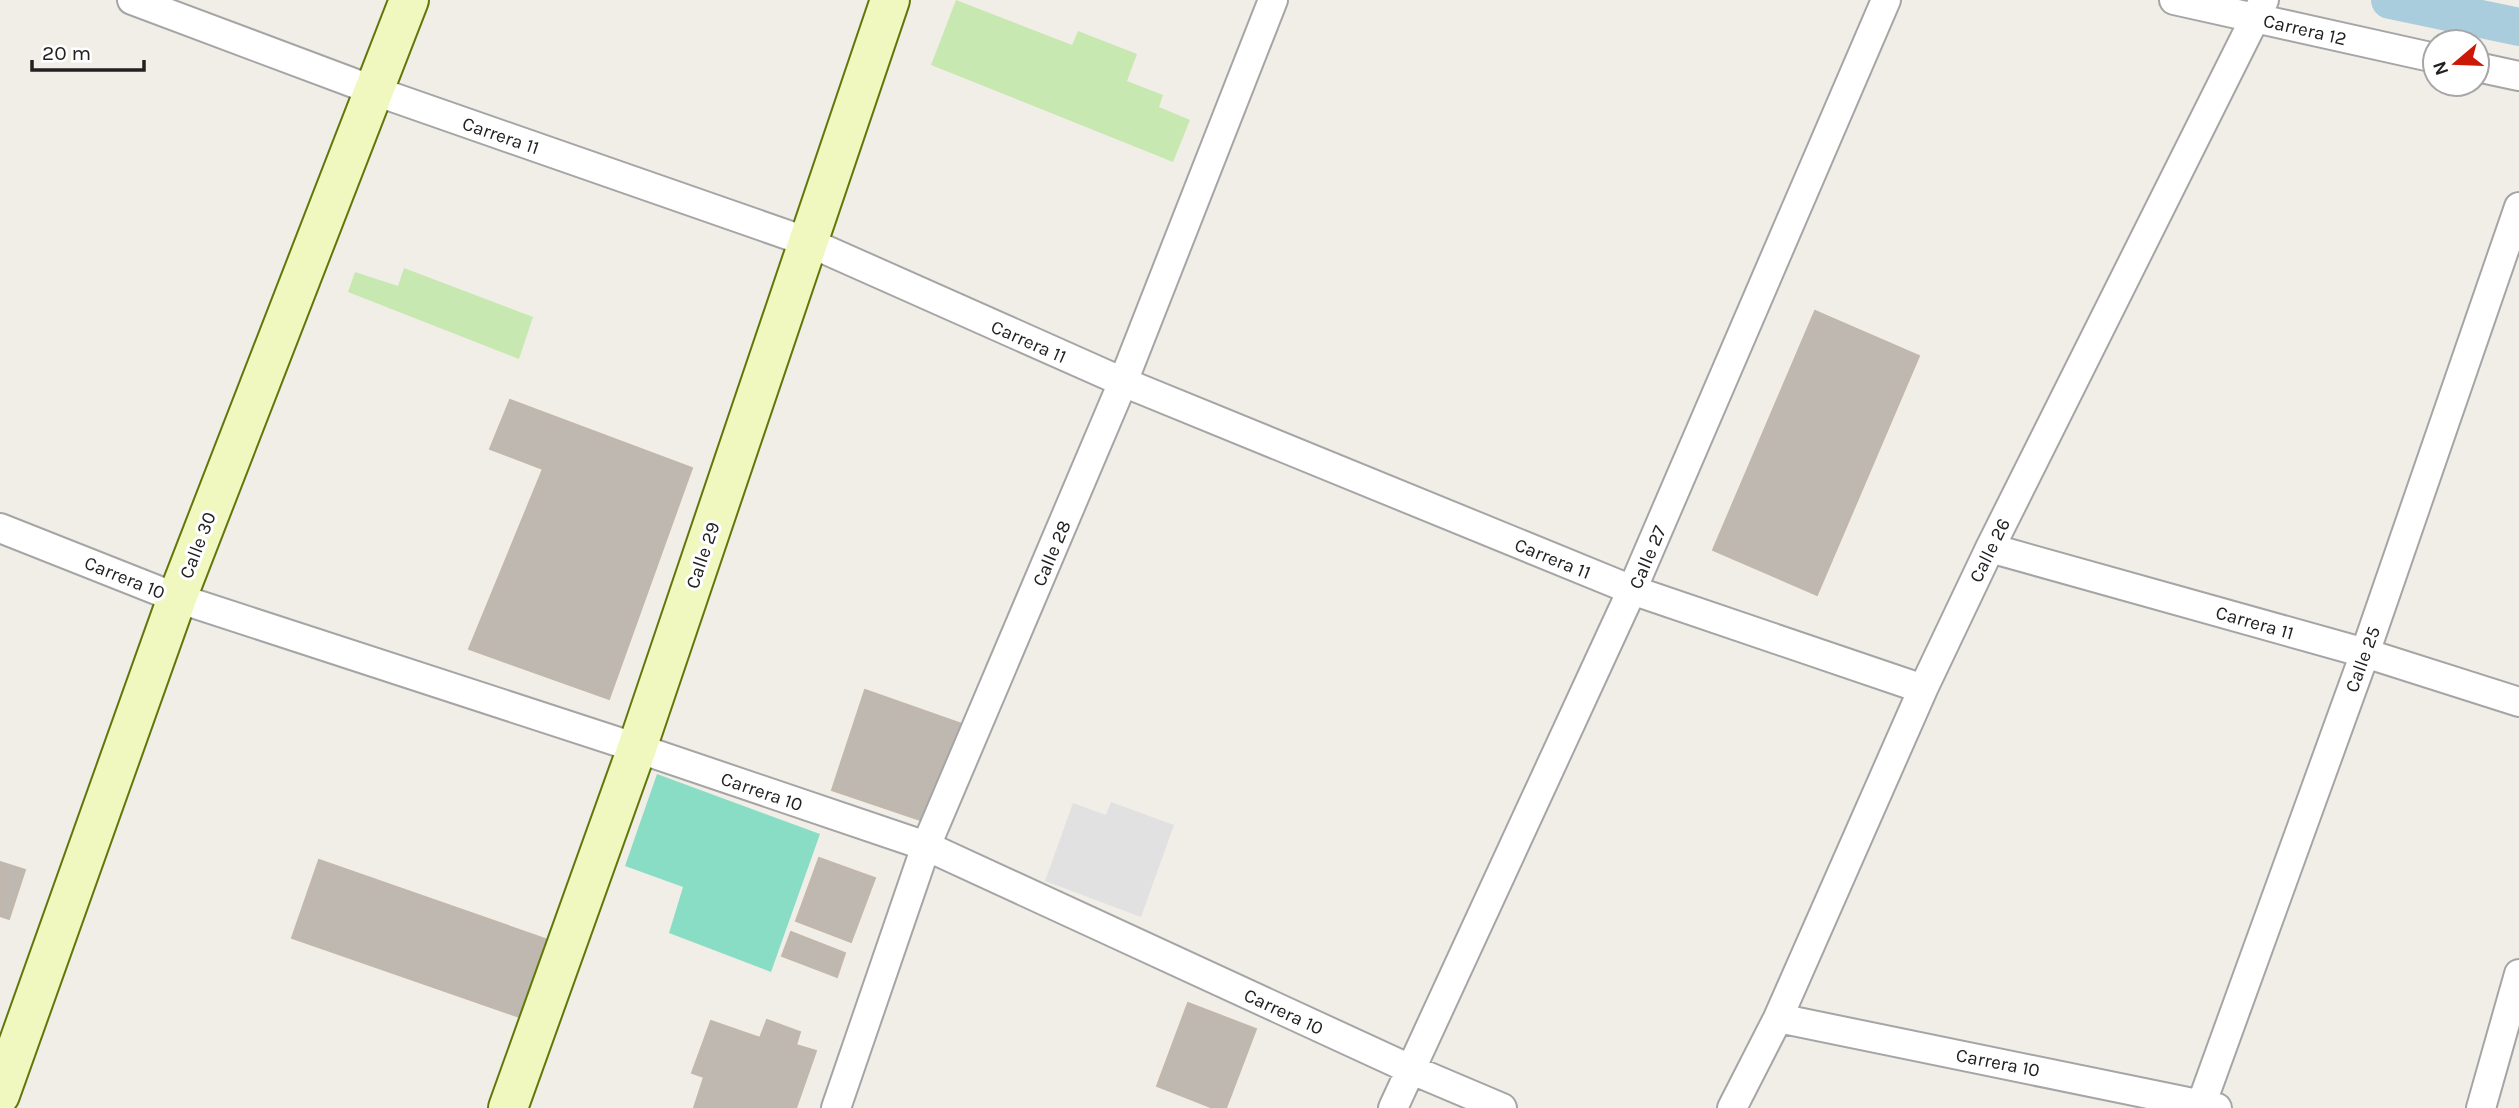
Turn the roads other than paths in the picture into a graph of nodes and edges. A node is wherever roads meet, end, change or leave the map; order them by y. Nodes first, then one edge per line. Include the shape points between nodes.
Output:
1 (132, 0) edge
2 (409, 0) edge
3 (890, 0) edge
4 (1273, 0) edge
5 (1886, 0) edge
6 (2174, 0) edge
7 (2259, 9) edge
8 (2421, 54) edge
9 (2491, 70) edge
10 (2519, 76) edge
11 (374, 91) junction
12 (2519, 207) edge
13 (807, 242) junction
14 (1123, 382) junction
15 (0, 528) edge
16 (1990, 548) junction
17 (1632, 590) junction
18 (177, 598) junction
19 (2365, 653) junction
20 (1923, 689) junction
21 (2519, 702) edge
22 (637, 748) junction
23 (926, 846) junction
24 (2519, 974) edge
25 (1778, 1018) junction
26 (1410, 1069) junction
27 (0, 1095) edge
28 (2207, 1106) edge
29 (508, 1108) edge
30 (836, 1108) edge
31 (1394, 1108) edge
32 (1502, 1108) edge
33 (1732, 1108) edge
34 (2481, 1108) edge

1 - 11 street, Carrera 11
2 - 11 street, Calle 30
3 - 13 street, Calle 29
4 - 14 street, Calle 28
5 - 17 street, Calle 27
6 - 7 street, Carrera 12
7 - 8 street, Carrera 12
7 - 16 street, Calle 26
9 - 10 street
11 - 13 street, Carrera 11
11 - 18 street, Calle 30
12 - 19 street, Calle 25
13 - 14 street, Carrera 11
13 - 22 street, Calle 29
14 - 17 street, Carrera 11
14 - 23 street, Calle 28
15 - 18 street, Carrera 10
16 - 19 street, Carrera 11
16 - 20 street, Calle 26
17 - 20 street, Carrera 11
17 - 26 street, Calle 27
18 - 22 street, Carrera 10
18 - 27 street, Calle 30
19 - 21 street, Carrera 11
19 - 28 street, Calle 25
20 - 25 street, Calle 26
22 - 23 street, Carrera 10
22 - 29 street, Calle 29
23 - 26 street, Carrera 10
23 - 30 street, Calle 28
24 - 34 street
25 - 28 street, Carrera 10
25 - 33 street, Calle 26
26 - 31 street, Calle 27
26 - 32 street, Carrera 10

